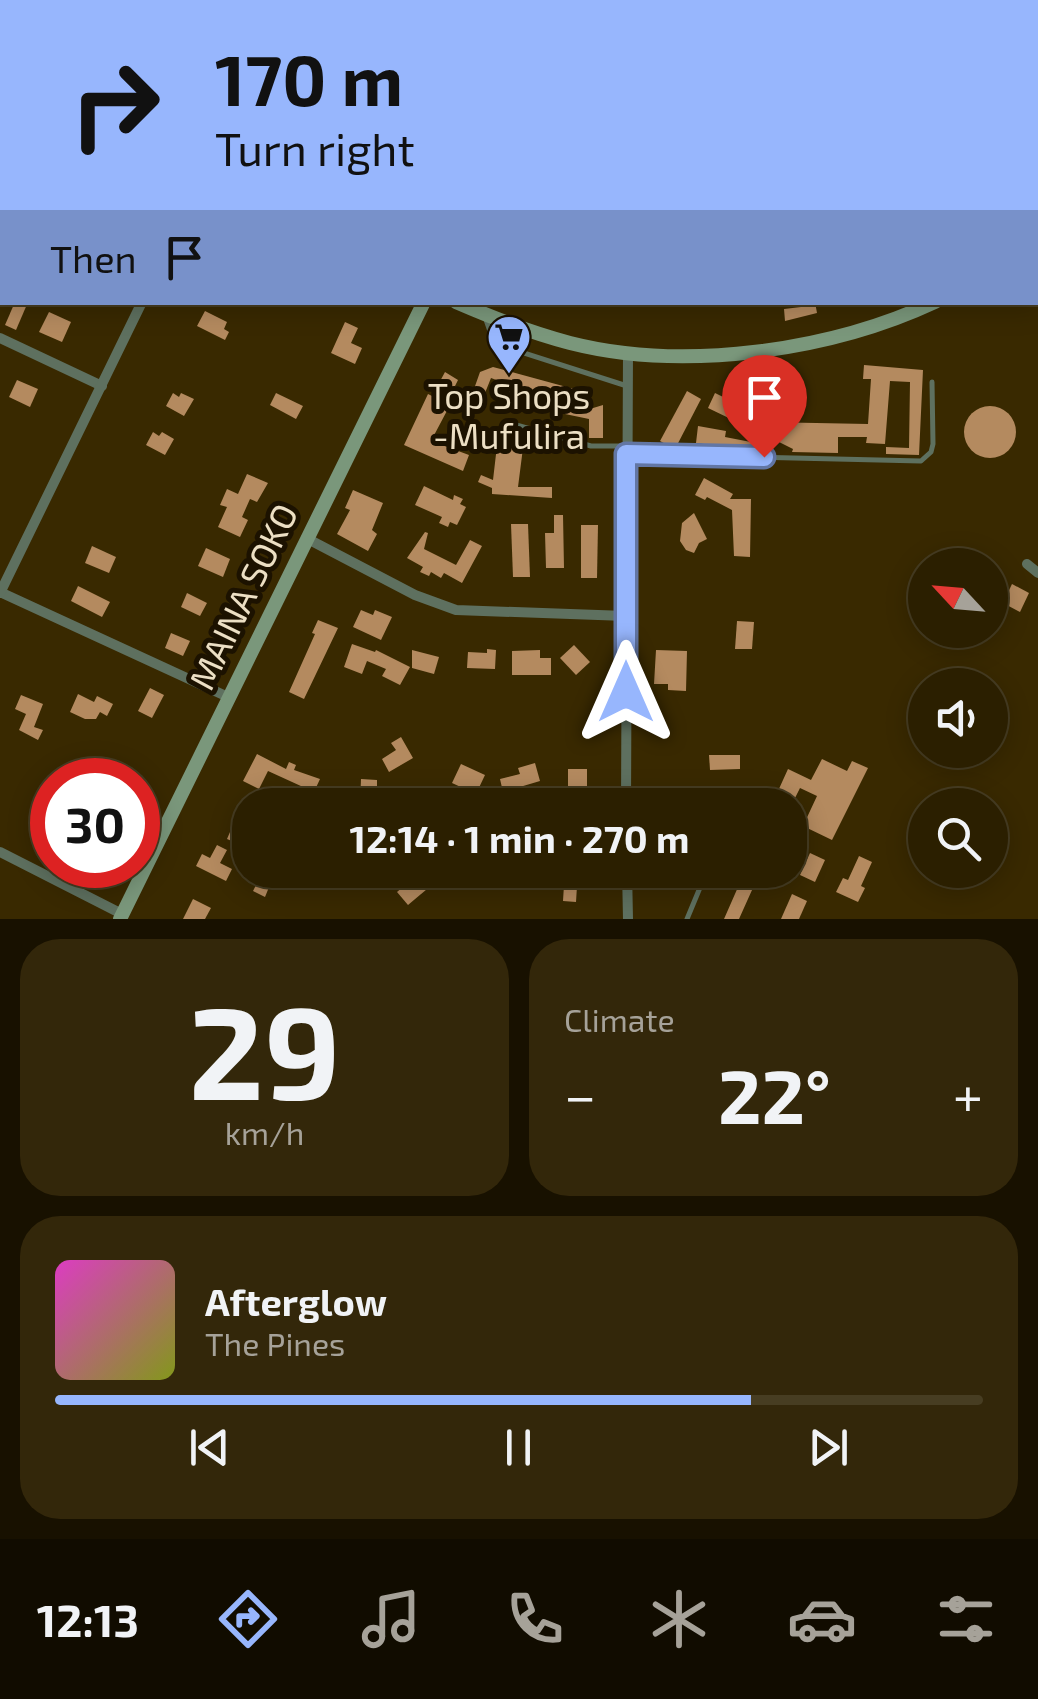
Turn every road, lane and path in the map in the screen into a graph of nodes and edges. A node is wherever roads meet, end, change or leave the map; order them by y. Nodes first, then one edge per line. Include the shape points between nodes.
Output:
1 (141, 305) edge
2 (422, 305) edge
3 (463, 305) edge
4 (927, 305) edge
5 (484, 314) junction
6 (0, 338) edge
7 (628, 353) junction
8 (932, 382) dead end
9 (102, 386) junction
10 (627, 386) junction
11 (509, 423) dead end
12 (626, 450) junction
13 (306, 538) junction
14 (1027, 564) dead end
15 (1038, 574) edge
16 (0, 592) edge
17 (626, 616) junction
18 (228, 697) junction
19 (626, 788) edge
20 (0, 852) edge
21 (627, 888) edge
22 (700, 888) edge
23 (121, 916) edge
24 (628, 919) edge
25 (687, 919) edge

1 - 9 street
2 - 13 street, MAINA SOKO
3 - 5 street
4 - 7 street via 852,334 764,352
5 - 7 street via 573,344
5 - 10 lane via 499,345
6 - 9 street
7 - 10 street
8 - 12 lane via 933,444 921,461
9 - 16 street
10 - 12 street
11 - 12 lane
12 - 17 street
13 - 17 street via 456,610
13 - 18 street, MAINA SOKO
14 - 15 street
16 - 18 street
17 - 19 street
18 - 23 street, MAINA SOKO
20 - 23 street
21 - 24 street
22 - 25 lane

